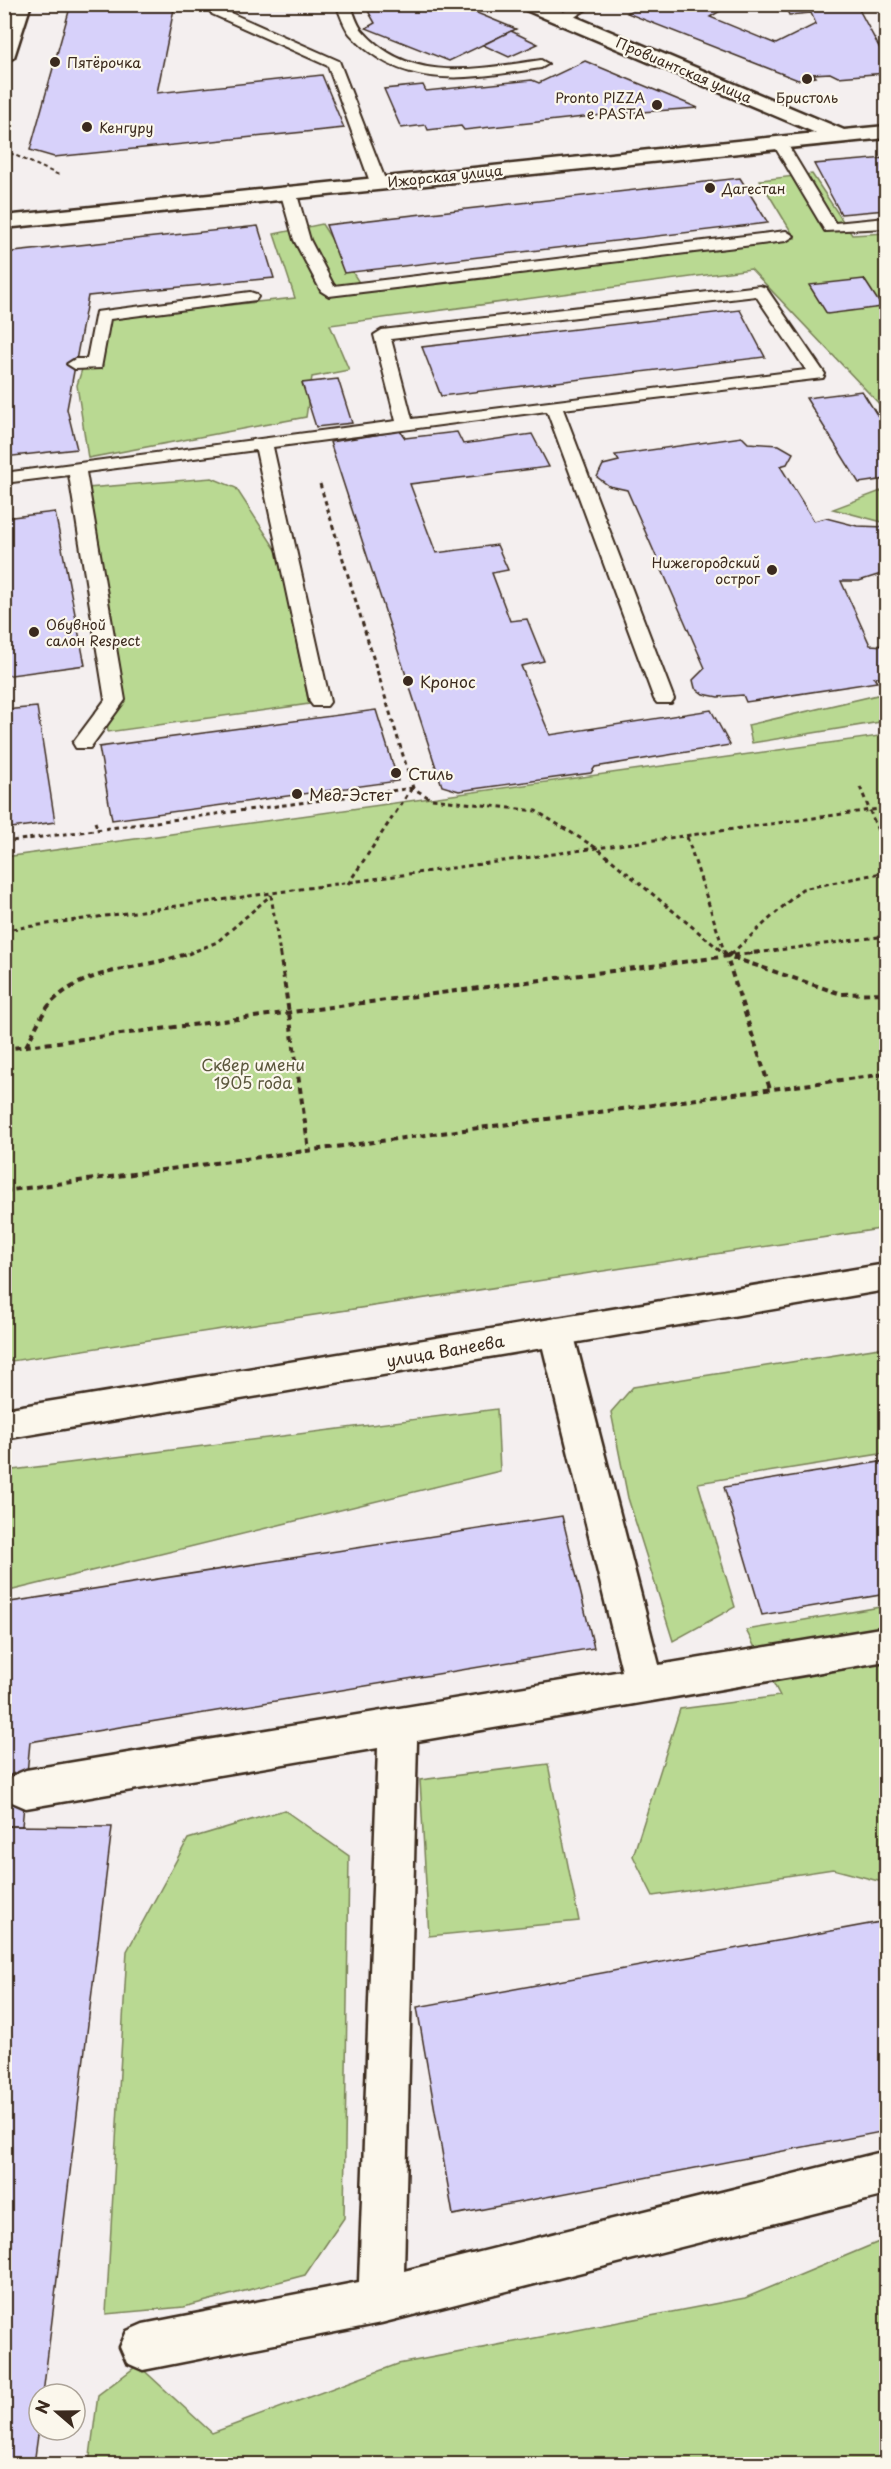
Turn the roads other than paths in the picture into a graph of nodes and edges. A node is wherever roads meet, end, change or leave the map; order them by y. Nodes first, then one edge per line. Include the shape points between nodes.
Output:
1 (22, 4) edge
2 (343, 4) edge
3 (528, 4) edge
4 (588, 4) edge
5 (217, 11) dead end
6 (562, 19) junction
7 (4, 57) edge
8 (541, 64) dead end
9 (886, 132) edge
10 (841, 136) junction
11 (779, 142) junction
12 (378, 182) junction
13 (288, 191) junction
14 (4, 222) edge
15 (886, 223) edge
16 (786, 236) dead end
17 (250, 297) dead end
18 (75, 364) dead end
19 (553, 405) junction
20 (405, 423) junction
21 (263, 443) junction
22 (76, 468) junction
23 (4, 478) edge
24 (664, 699) dead end
25 (320, 702) dead end
26 (83, 743) dead end
27 (886, 1277) edge
28 (556, 1332) junction
29 (4, 1424) edge
30 (886, 1644) edge
31 (645, 1685) junction
32 (398, 1726) junction
33 (26, 1789) dead end
34 (886, 2173) edge
35 (381, 2300) junction
36 (143, 2347) dead end

1 - 7 street
2 - 8 lane via 355,31 389,59 425,73 478,73
3 - 6 street, Провиантская улица
4 - 6 lane
5 - 12 lane via 334,64
6 - 10 street, Провиантская улица
9 - 10 street, Ижорская улица
10 - 11 street, Ижорская улица
11 - 12 street, Ижорская улица
11 - 15 lane via 830,228
12 - 13 street, Ижорская улица
13 - 14 street, Ижорская улица
13 - 16 lane via 302,240 329,291
17 - 18 lane via 102,315 95,364
19 - 20 lane
19 - 20 lane via 817,374 760,291 382,335
19 - 24 lane
20 - 21 lane
21 - 22 lane
21 - 25 lane
22 - 23 lane
22 - 26 lane via 116,700
27 - 28 street, улица Ванеева
28 - 29 street, улица Ванеева
28 - 31 street
30 - 31 street
31 - 32 street
32 - 33 street
32 - 35 street
34 - 35 street
35 - 36 street

